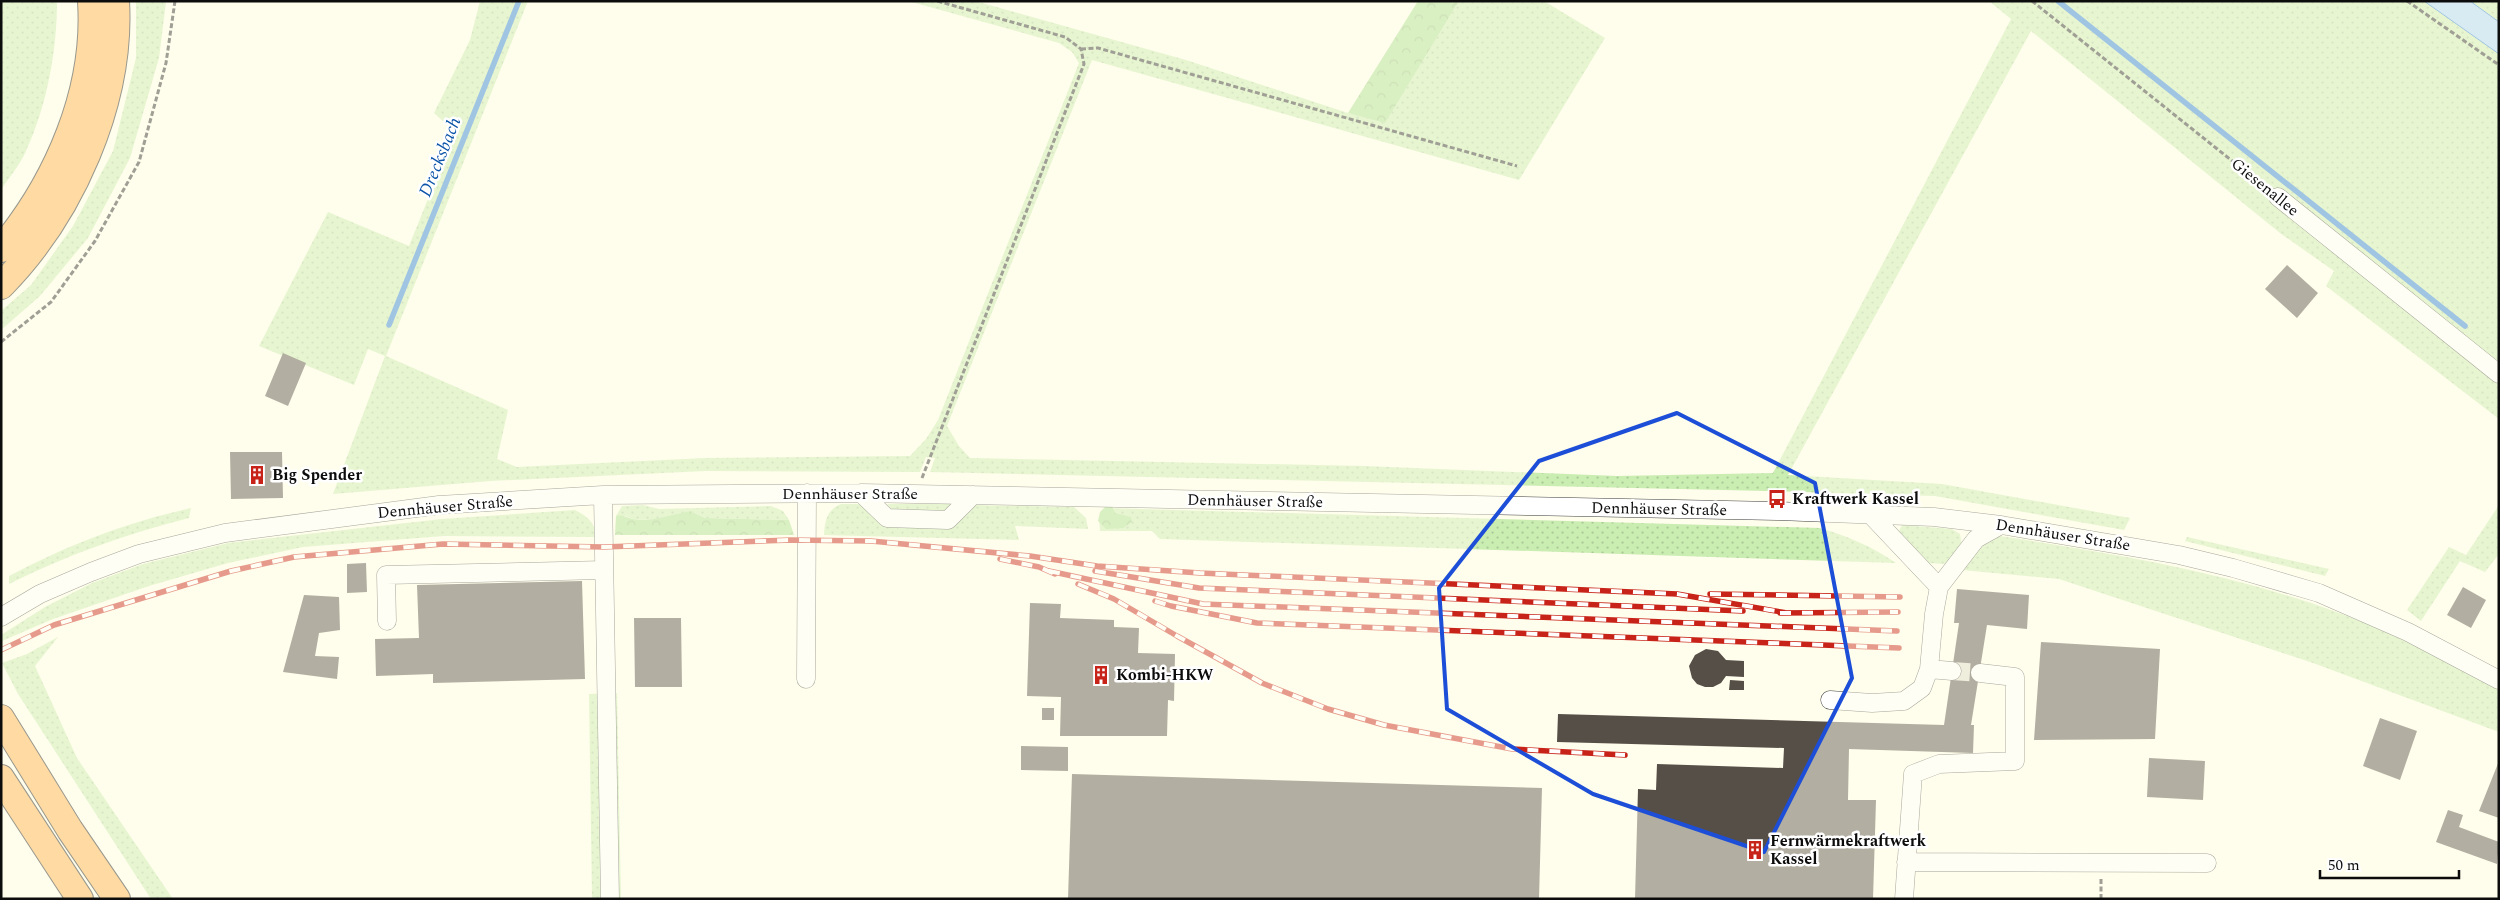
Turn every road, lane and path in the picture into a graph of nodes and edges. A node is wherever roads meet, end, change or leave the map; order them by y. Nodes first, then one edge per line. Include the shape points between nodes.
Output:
1 (91, 1) edge
2 (116, 1) edge
3 (175, 1) edge
4 (937, 1) edge
5 (2032, 1) edge
6 (2407, 1) edge
7 (1081, 49) junction
8 (2499, 65) edge
9 (1517, 166) dead end
10 (2278, 197) joint
11 (1, 249) edge
12 (1, 286) edge
13 (1, 342) edge
14 (2499, 374) edge
15 (807, 493) junction
16 (861, 493) junction
17 (916, 494) junction
18 (603, 495) junction
19 (973, 496) junction
20 (1870, 514) junction
21 (2001, 525) junction
22 (604, 570) junction
23 (1939, 587) junction
24 (1, 617) edge
25 (387, 621) dead end
26 (1928, 669) junction
27 (1952, 672) tunnel mouth
28 (1980, 673) tunnel mouth
29 (806, 679) dead end
30 (2499, 680) edge
31 (1830, 700) dead end
32 (1, 718) edge
33 (1, 778) edge
34 (1906, 862) junction
35 (2207, 863) dead end
36 (80, 899) edge
37 (117, 899) edge
38 (610, 899) edge
39 (1904, 899) edge

1 - 11 highway via 90,45 70,131 50,178
2 - 12 highway via 109,81 84,166 44,234
3 - 13 path via 166,62 139,162 94,242 51,302
4 - 7 path via 1065,38
5 - 10 path, Giesenallee
6 - 8 path
7 - 9 path via 1098,48
7 - 17 path via 1084,64
10 - 14 street, Giesenallee
15 - 16 street, Dennhäuser Straße
15 - 18 street, Dennhäuser Straße
15 - 29 street
16 - 17 street, Dennhäuser Straße
16 - 19 street via 887,518 930,520 948,520
17 - 19 street, Dennhäuser Straße
18 - 22 street
18 - 24 street, Dennhäuser Straße via 439,505 225,533 139,554 40,594
19 - 20 street, Dennhäuser Straße
20 - 21 street, Dennhäuser Straße
20 - 23 street
21 - 23 street via 1976,539
21 - 30 street, Dennhäuser Straße via 2179,555 2319,593 2408,632
22 - 25 street via 386,575
22 - 38 street
23 - 26 street
26 - 27 street
26 - 31 street via 1922,688 1904,701
28 - 34 street via 2015,677 2015,762 1939,764 1914,774
32 - 37 highway
33 - 36 highway
34 - 35 street
34 - 39 street

